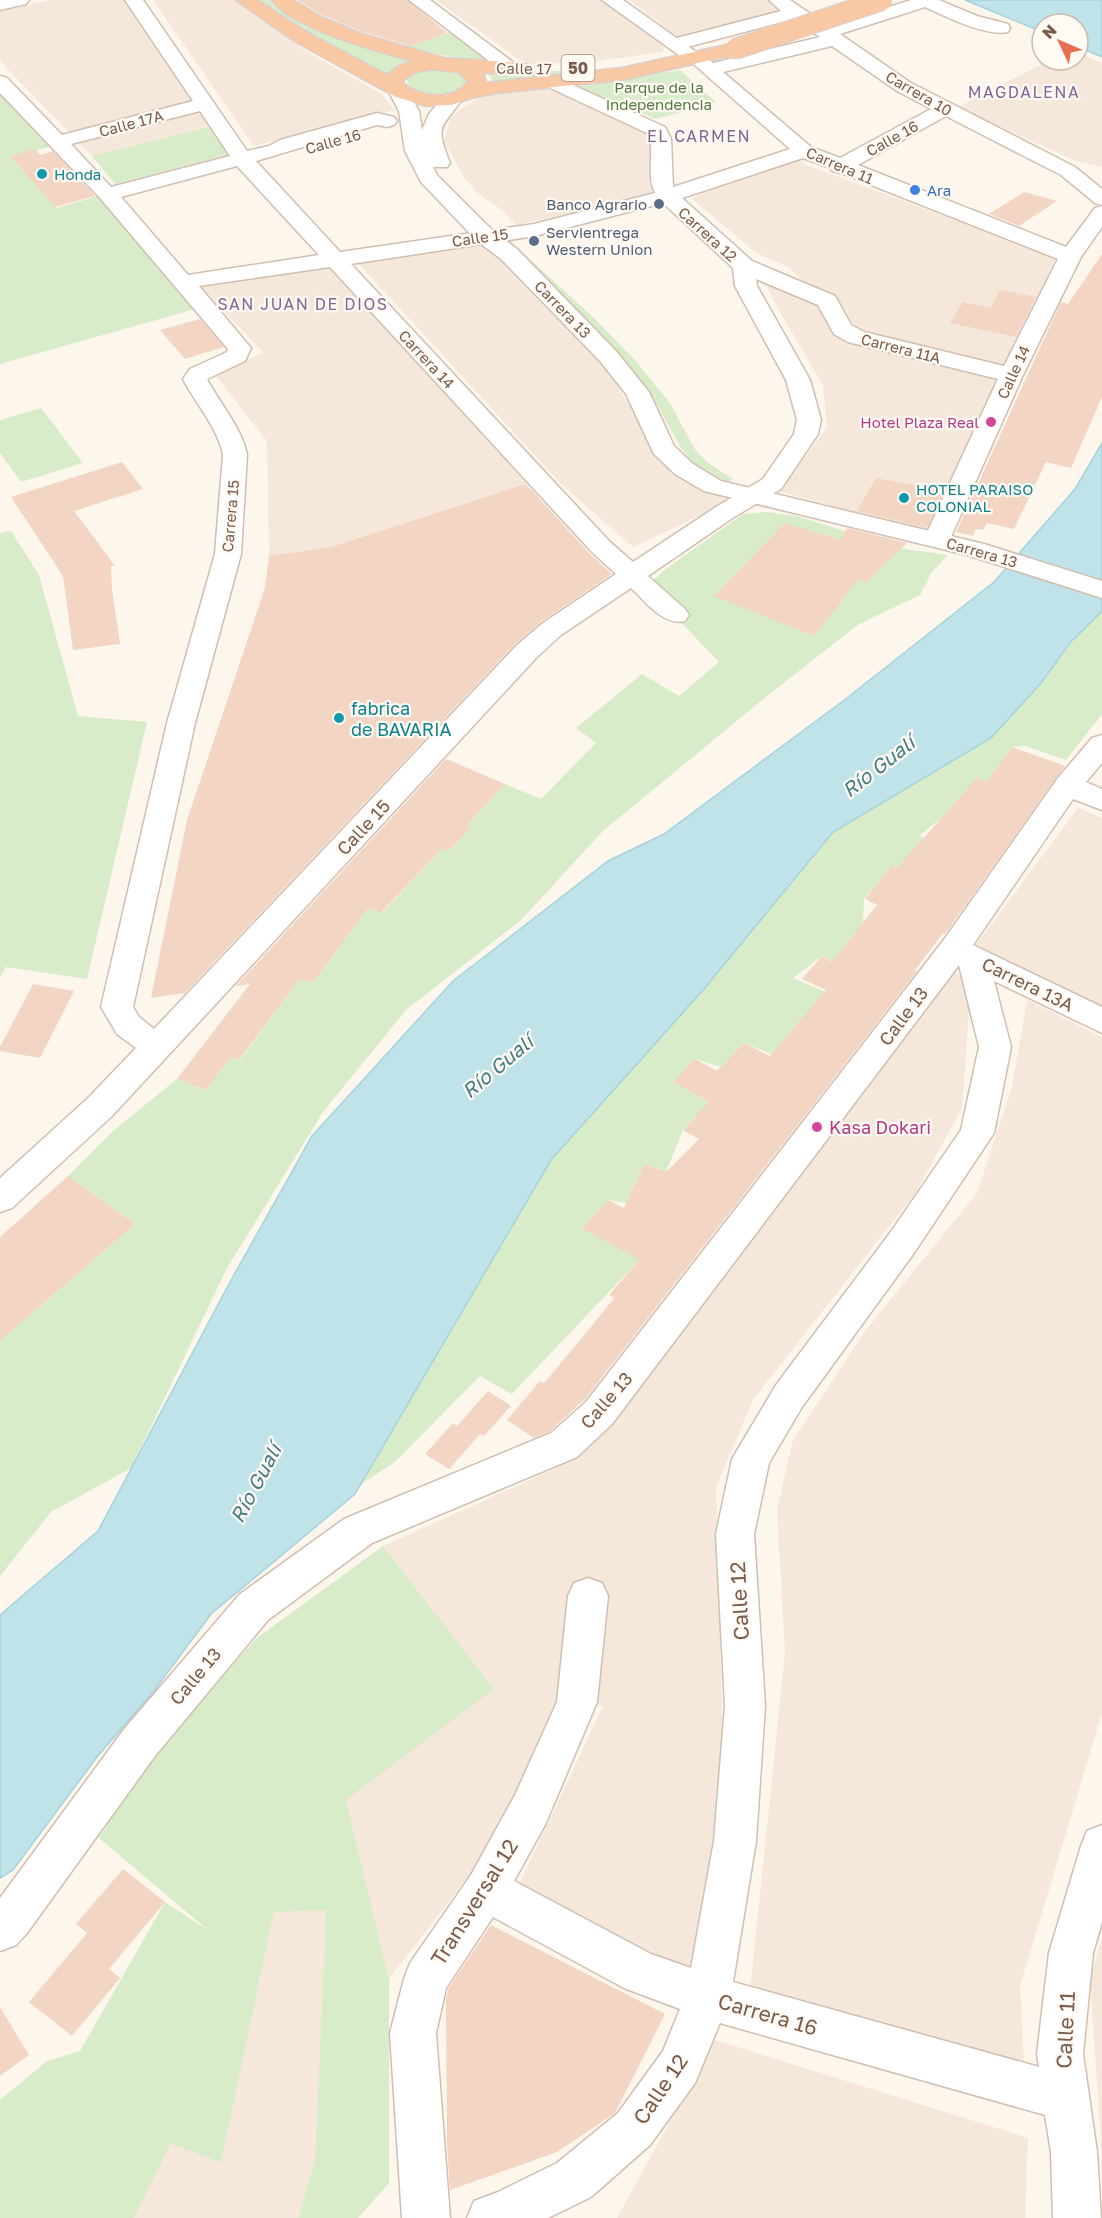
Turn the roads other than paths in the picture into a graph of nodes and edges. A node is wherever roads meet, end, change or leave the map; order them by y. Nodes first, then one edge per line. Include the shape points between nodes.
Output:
1 (20, 0) edge
2 (134, 0) edge
3 (245, 0) edge
4 (280, 0) edge
5 (418, 0) edge
6 (611, 0) edge
7 (778, 0) edge
8 (882, 0) edge
9 (925, 1) edge
10 (0, 5) edge
11 (797, 12) junction
12 (1001, 28) dead end
13 (829, 36) junction
14 (470, 38) junction
15 (676, 44) junction
16 (452, 64) junction
17 (704, 64) junction
18 (512, 69) junction
19 (0, 82) edge
20 (553, 82) junction
21 (397, 89) junction
22 (461, 95) junction
23 (205, 104) junction
24 (945, 109) junction
25 (409, 115) junction
26 (57, 142) junction
27 (804, 151) junction
28 (242, 159) junction
29 (839, 167) junction
30 (1068, 171) junction
31 (1102, 176) edge
32 (106, 194) junction
33 (667, 196) junction
34 (1102, 200) edge
35 (1102, 213) edge
36 (508, 233) junction
37 (485, 236) junction
38 (1074, 252) junction
39 (1102, 252) edge
40 (334, 259) junction
41 (744, 266) junction
42 (183, 282) junction
43 (1011, 375) junction
44 (756, 495) junction
45 (937, 539) junction
46 (632, 576) junction
47 (1102, 590) edge
48 (676, 615) dead end
49 (1102, 744) edge
50 (1068, 785) junction
51 (1102, 800) edge
52 (963, 953) junction
53 (1102, 1020) edge
54 (158, 1046) junction
55 (0, 1198) edge
56 (588, 1596) dead end
57 (1102, 1846) edge
58 (486, 1890) junction
59 (0, 1929) edge
60 (708, 1997) junction
61 (1065, 2098) junction
62 (426, 2218) edge
63 (491, 2218) edge
64 (1077, 2218) edge

1 - 10 street
2 - 23 street, Carrera 14
3 - 21 highway, 50 via 303,38
4 - 16 highway, 50 via 335,32
5 - 14 street
6 - 15 street, Carrera 11
7 - 11 street, Carrera 10
8 - 17 highway, Calle 17 / 50, bridge via 735,49
9 - 12 street
9 - 13 street
11 - 13 street, Carrera 10
11 - 15 street
13 - 17 street
13 - 24 street, Carrera 10 via 904,87
14 - 16 street
14 - 18 street
15 - 17 street, Carrera 11
16 - 18 highway, Calle 17 / 50
16 - 21 highway, 50 via 418,64 406,69 393,81
16 - 22 highway via 469,69 478,81
17 - 18 highway, Calle 17 / 50 via 645,61 567,69
17 - 20 highway, Calle 17 / 50
17 - 27 street, Carrera 11
19 - 26 street, Carrera 15
20 - 22 highway, Calle 17 / 50 via 503,85
20 - 33 street, Carrera 12 via 658,131 662,139 660,186
21 - 22 highway, 50 via 417,99
21 - 25 street, Carrera 13
22 - 36 street, Carrera 13 via 431,124 436,153 455,185
23 - 26 street, Calle 17A
23 - 28 street, Carrera 14
24 - 29 street, Calle 16
24 - 30 street, Carrera 10
25 - 28 street, Calle 16 via 387,121 382,127 299,151 276,150
25 - 37 street, Carrera 13 via 413,145 428,178
26 - 32 street, Carrera 15
27 - 29 street, Carrera 11
27 - 33 street, Calle 15
28 - 32 street
28 - 40 street, Carrera 14
29 - 38 street, Carrera 11
30 - 31 street, Carrera 10
30 - 34 street, Carrera 10
32 - 42 street, Carrera 15
33 - 36 street, Calle 15 via 535,230
33 - 41 street, Carrera 12
35 - 38 street, Calle 14
36 - 37 street, Calle 15
36 - 44 street, Carrera 13 via 578,299 633,359 652,384 674,430 692,453
37 - 40 street, Calle 15
37 - 44 street, Carrera 13 via 509,254 608,356 637,393 663,449 713,486
38 - 39 street, Carrera 11
38 - 43 street, Calle 14
40 - 42 street, Calle 15
40 - 46 street, Carrera 14
41 - 43 street, Carrera 11A via 827,301 842,329 856,337
41 - 44 street, Carrera 12 via 746,286 798,380 809,420 806,434 772,484
42 - 54 street, Carrera 15 via 240,348 237,356 195,379 232,439 228,554 181,723 117,1007 121,1019 132,1030
43 - 45 street, Calle 14
44 - 45 street, Carrera 13
44 - 46 street, Calle 15
45 - 47 street, Carrera 13
46 - 48 street, Carrera 14
46 - 54 street, Calle 15 via 552,629 527,651
49 - 50 street, Calle 13
50 - 51 street
50 - 52 street, Calle 13
52 - 53 street, Carrera 13A
52 - 59 street, Calle 13 via 599,1413 564,1445 358,1531 254,1606 140,1742 12,1918
52 - 60 street, Calle 12 via 995,1047 977,1134 789,1396 751,1459 735,1534 745,1706 735,1841
54 - 55 street, Calle 15 via 100,1107
56 - 58 street, Transversal 12 via 577,1702 530,1810
57 - 61 street, Calle 11 via 1071,1953 1060,2054
58 - 60 street, Carrera 16 via 640,1972
58 - 62 street, Transversal 12 via 426,1979 413,2033
60 - 61 street, Carrera 16
60 - 63 street, Calle 12 via 679,2067 634,2129 573,2180
61 - 64 street, Calle 11 via 1074,2152

